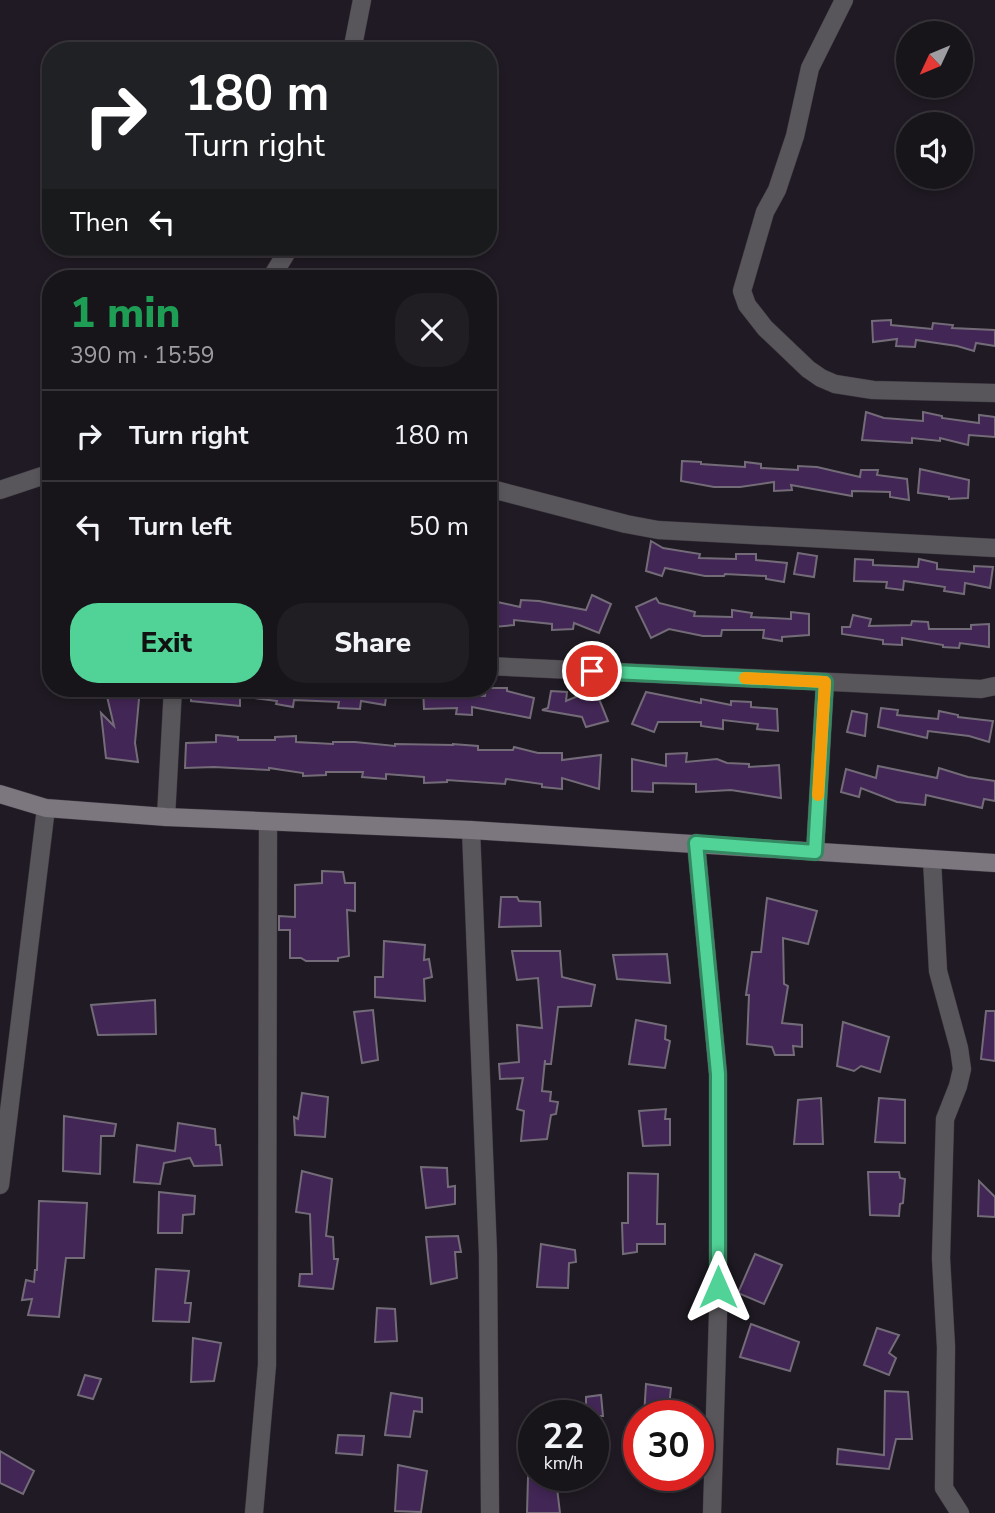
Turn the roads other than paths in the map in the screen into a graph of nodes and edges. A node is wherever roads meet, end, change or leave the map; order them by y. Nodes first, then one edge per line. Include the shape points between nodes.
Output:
1 (362, 0) edge
2 (844, 0) edge
3 (354, 42) edge
4 (995, 393) edge
5 (42, 476) edge
6 (497, 490) edge
7 (0, 491) edge
8 (995, 548) edge
9 (497, 666) edge
10 (825, 682) junction
11 (995, 687) edge
12 (173, 697) edge
13 (0, 794) edge
14 (47, 808) junction
15 (166, 817) junction
16 (268, 821) junction
17 (471, 830) junction
18 (696, 843) junction
19 (815, 852) junction
20 (932, 860) junction
21 (995, 863) edge
22 (0, 1185) edge
23 (254, 1513) edge
24 (490, 1513) edge
25 (712, 1513) edge
26 (960, 1513) edge

1 - 3 street
2 - 4 street via 810,68 795,136 765,212 742,291 747,305 808,369 835,384 873,390
5 - 7 street
6 - 8 street via 657,530
9 - 10 street
10 - 11 street
10 - 19 street
12 - 15 street
13 - 14 street
14 - 15 street
14 - 22 street
15 - 16 street
16 - 17 street
16 - 23 street via 267,1365
17 - 18 street
17 - 24 street via 488,1254
18 - 19 street
18 - 25 street via 718,1074
19 - 20 street
20 - 21 street
20 - 26 street via 937,971 962,1069 945,1119 941,1258 946,1347 944,1488

